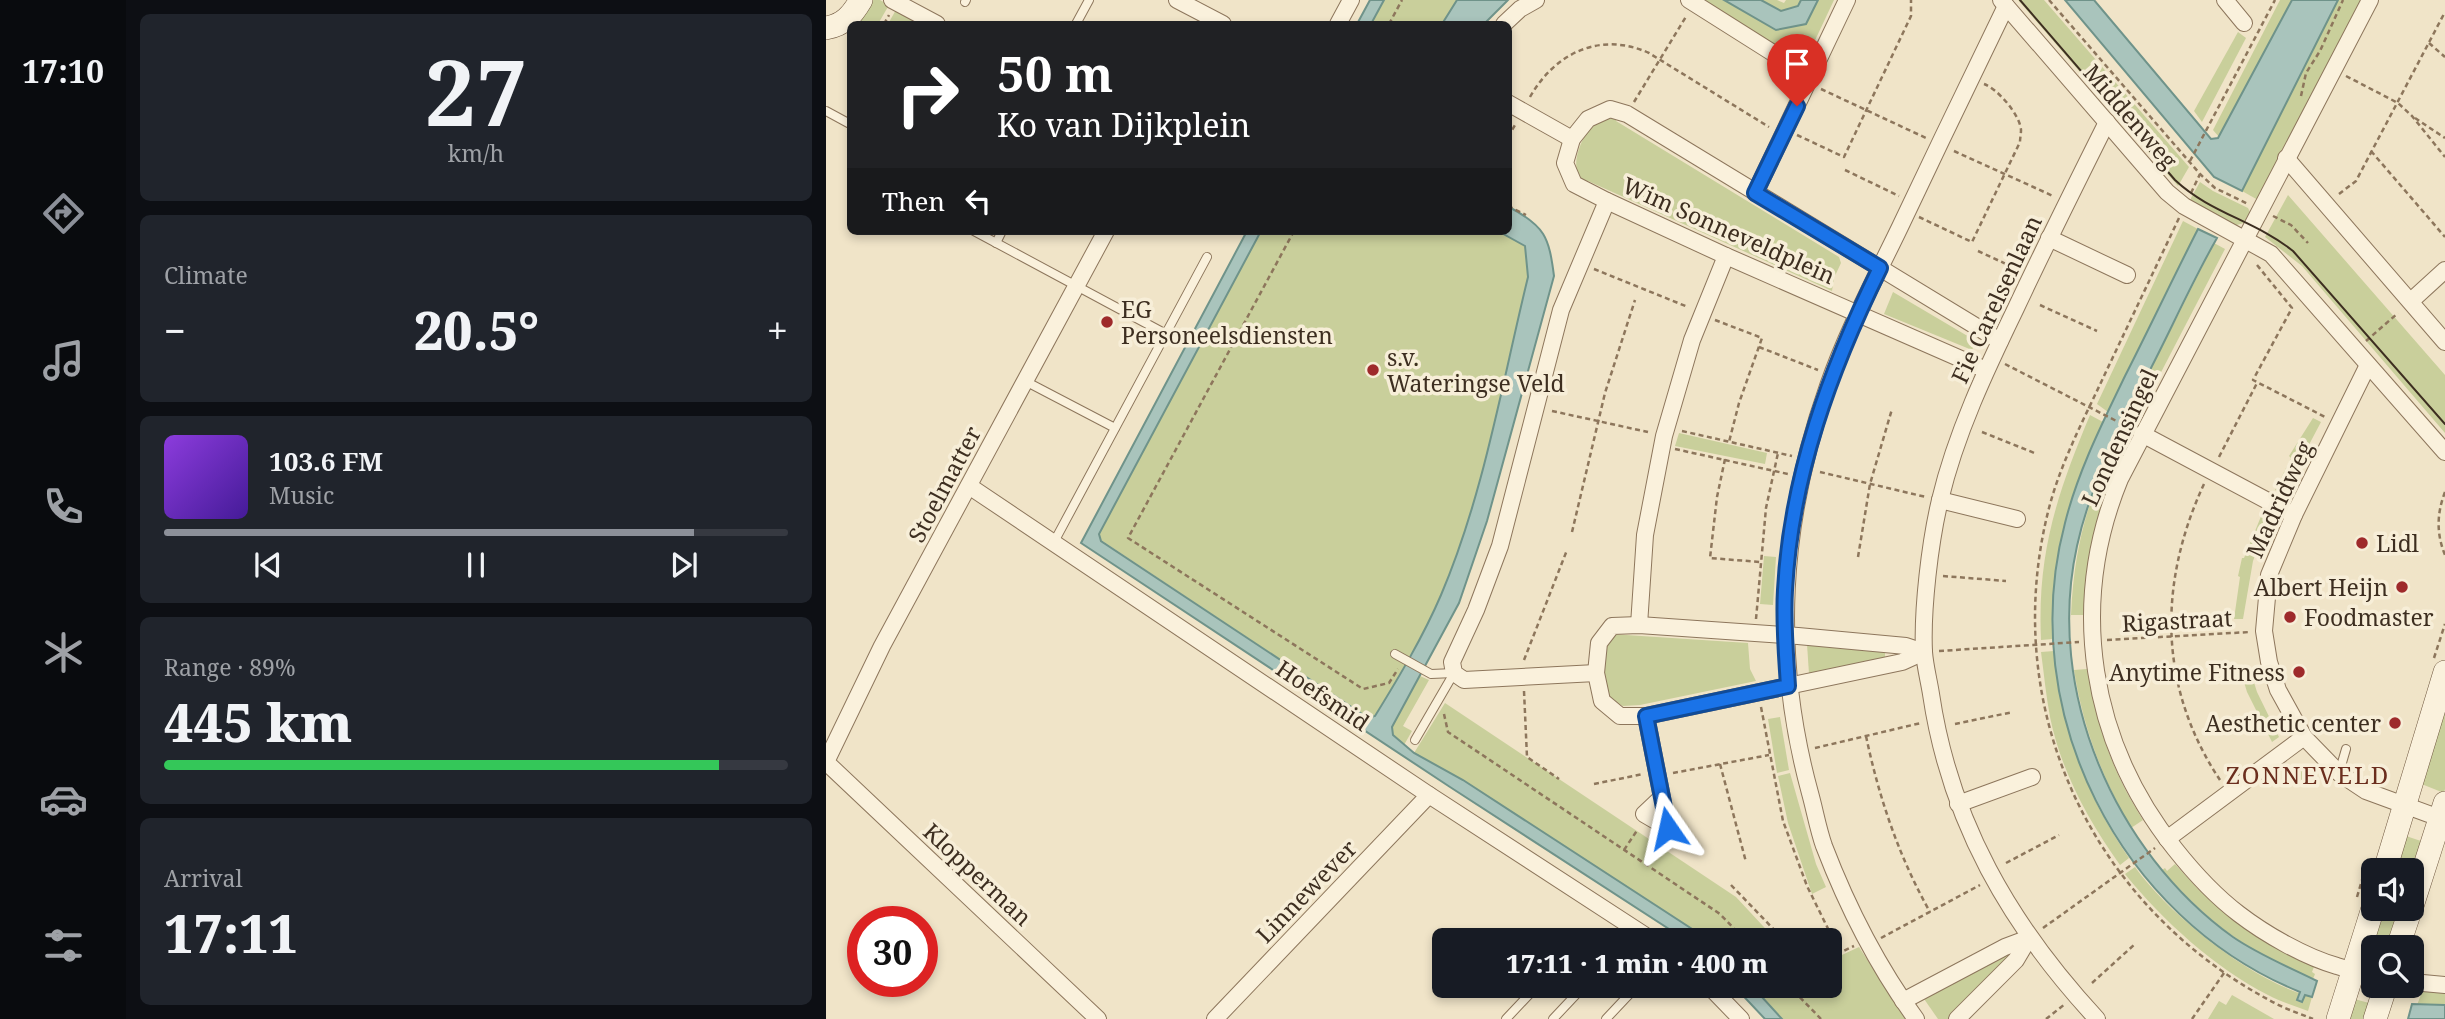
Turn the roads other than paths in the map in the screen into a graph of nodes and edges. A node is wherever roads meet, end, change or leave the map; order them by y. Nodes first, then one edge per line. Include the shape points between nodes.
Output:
1 (860, 0) edge
2 (892, 0) edge
3 (1089, 0) edge
4 (1178, 0) edge
5 (1351, 0) edge
6 (1536, 0) edge
7 (1847, 0) edge
8 (2225, 0) edge
9 (2370, 0) edge
10 (1691, 1) edge
11 (2003, 3) edge
12 (931, 21) edge
13 (1078, 21) edge
14 (1214, 21) edge
15 (1340, 21) edge
16 (1507, 21) edge
17 (2244, 23) dead end
18 (839, 26) edge
19 (1811, 76) junction
20 (1515, 107) edge
21 (826, 111) edge
22 (847, 122) edge
23 (2107, 122) junction
24 (1572, 139) junction
25 (2287, 158) junction
26 (1755, 193) junction
27 (1607, 201) junction
28 (981, 235) edge
29 (1000, 235) edge
30 (1104, 235) edge
31 (2049, 238) junction
32 (996, 243) junction
33 (2243, 243) junction
34 (1727, 256) junction
35 (1207, 257) dead end
36 (1880, 268) junction
37 (2445, 270) edge
38 (2127, 275) dead end
39 (1075, 286) junction
40 (2411, 301) junction
41 (1858, 313) junction
42 (1166, 334) junction
43 (2000, 341) junction
44 (2445, 342) edge
45 (1989, 364) junction
46 (2368, 365) junction
47 (1025, 381) junction
48 (1115, 428) junction
49 (2136, 431) junction
50 (2445, 452) edge
51 (969, 486) junction
52 (1940, 500) junction
53 (2294, 514) junction
54 (2017, 519) dead end
55 (1054, 542) junction
56 (1639, 625) junction
57 (1785, 634) junction
58 (1924, 652) junction
59 (1395, 654) dead end
60 (1597, 673) junction
61 (2445, 673) edge
62 (1454, 674) junction
63 (1788, 686) junction
64 (1646, 716) junction
65 (2304, 737) junction
66 (1415, 740) dead end
67 (2346, 749) dead end
68 (826, 762) edge
69 (2339, 773) junction
70 (2032, 777) dead end
71 (1429, 794) junction
72 (1662, 797) junction
73 (1958, 804) junction
74 (2405, 805) junction
75 (2443, 814) edge
76 (2161, 844) junction
77 (2389, 858) edge
78 (2424, 869) edge
79 (1627, 928) edge
80 (2029, 937) junction
81 (2361, 972) edge
82 (2361, 978) edge
83 (2424, 983) edge
84 (2445, 985) edge
85 (1526, 998) edge
86 (1573, 998) edge
87 (1626, 998) edge
88 (1721, 998) edge
89 (2382, 998) edge
90 (1903, 1002) junction
91 (1098, 1019) edge
92 (1215, 1019) edge
93 (1506, 1019) edge
94 (1553, 1019) edge
95 (1606, 1019) edge
96 (1741, 1019) edge
97 (1916, 1019) edge
98 (1957, 1019) edge
99 (2097, 1019) edge
100 (2338, 1019) edge
101 (2375, 1019) edge

1 - 18 street
2 - 12 street
3 - 13 lane
4 - 14 street
5 - 15 street
6 - 16 street
7 - 19 street
8 - 17 street
9 - 25 street
10 - 19 street
11 - 23 street, Middenweg
11 - 36 street via 1915,209
19 - 26 street via 1790,135
20 - 24 street
21 - 22 lane
23 - 31 street, Fie Carelsenlaan
23 - 33 street, Middenweg via 2174,199
24 - 26 street, Wim Sonneveldplein via 1588,119 1610,109 1627,114
24 - 27 street, Wim Sonneveldplein via 1565,163 1574,184
25 - 33 street
25 - 40 street
26 - 36 street, Wim Sonneveldplein
27 - 34 street, Wim Sonneveldplein
27 - 62 street via 1561,310 1500,546 1452,662
28 - 32 lane
29 - 32 lane
30 - 39 street, Stoelmatter
31 - 38 street
31 - 43 street, Fie Carelsenlaan
32 - 39 lane
33 - 46 street, Middenweg via 2271,254
33 - 49 street, Londensingel
34 - 41 street, Wim Sonneveldplein
34 - 56 street via 1692,340 1664,436 1645,535
35 - 42 lane
36 - 41 street
36 - 43 street, Wim Sonneveldplein
37 - 40 street
39 - 42 lane
39 - 47 street, Stoelmatter
40 - 44 street
41 - 45 street, Wim Sonneveldplein
41 - 57 street via 1803,468 1789,544
42 - 48 lane
43 - 45 street, Fie Carelsenlaan
45 - 52 street, Fie Carelsenlaan via 1962,427
46 - 50 street, Middenweg
46 - 53 street, Madridweg
47 - 48 lane
47 - 51 street, Stoelmatter
48 - 55 lane
49 - 53 street via 2208,476
49 - 76 street, Londensingel via 2099,544 2086,641 2115,746
51 - 55 street, Hoefsmid
51 - 68 street, Stoelmatter via 882,646
52 - 54 street
52 - 58 street, Fie Carelsenlaan via 1928,575
53 - 65 street, Madridweg via 2269,575 2264,631 2278,690
55 - 71 street, Hoefsmid
56 - 57 street
56 - 60 street via 1612,626 1599,643
57 - 58 street via 1906,646
57 - 63 street
58 - 63 street via 1902,662
58 - 73 street, Fie Carelsenlaan via 1935,720
59 - 62 lane via 1431,674
60 - 62 street via 1464,680
60 - 64 street via 1602,701 1620,716
61 - 74 street
62 - 66 lane
63 - 64 street
63 - 90 street via 1798,749 1824,844
64 - 72 street
65 - 69 street, Madridweg
65 - 76 street
67 - 69 lane
68 - 91 street, Klopperman
69 - 74 street, Madridweg via 2366,791
70 - 73 street
71 - 79 street, Hoefsmid
71 - 92 street, Linnewever
72 - 72 street via 1668,828 1644,814
73 - 80 street, Fie Carelsenlaan via 1986,868
74 - 75 street, Madridweg
74 - 77 street
75 - 78 street
76 - 81 street, Londensingel via 2239,914 2282,942
80 - 90 street
80 - 98 street via 2016,960
80 - 99 street, Fie Carelsenlaan
82 - 100 street
83 - 84 street
85 - 93 lane
86 - 94 lane
87 - 95 lane
88 - 96 street
89 - 101 street
90 - 97 street

